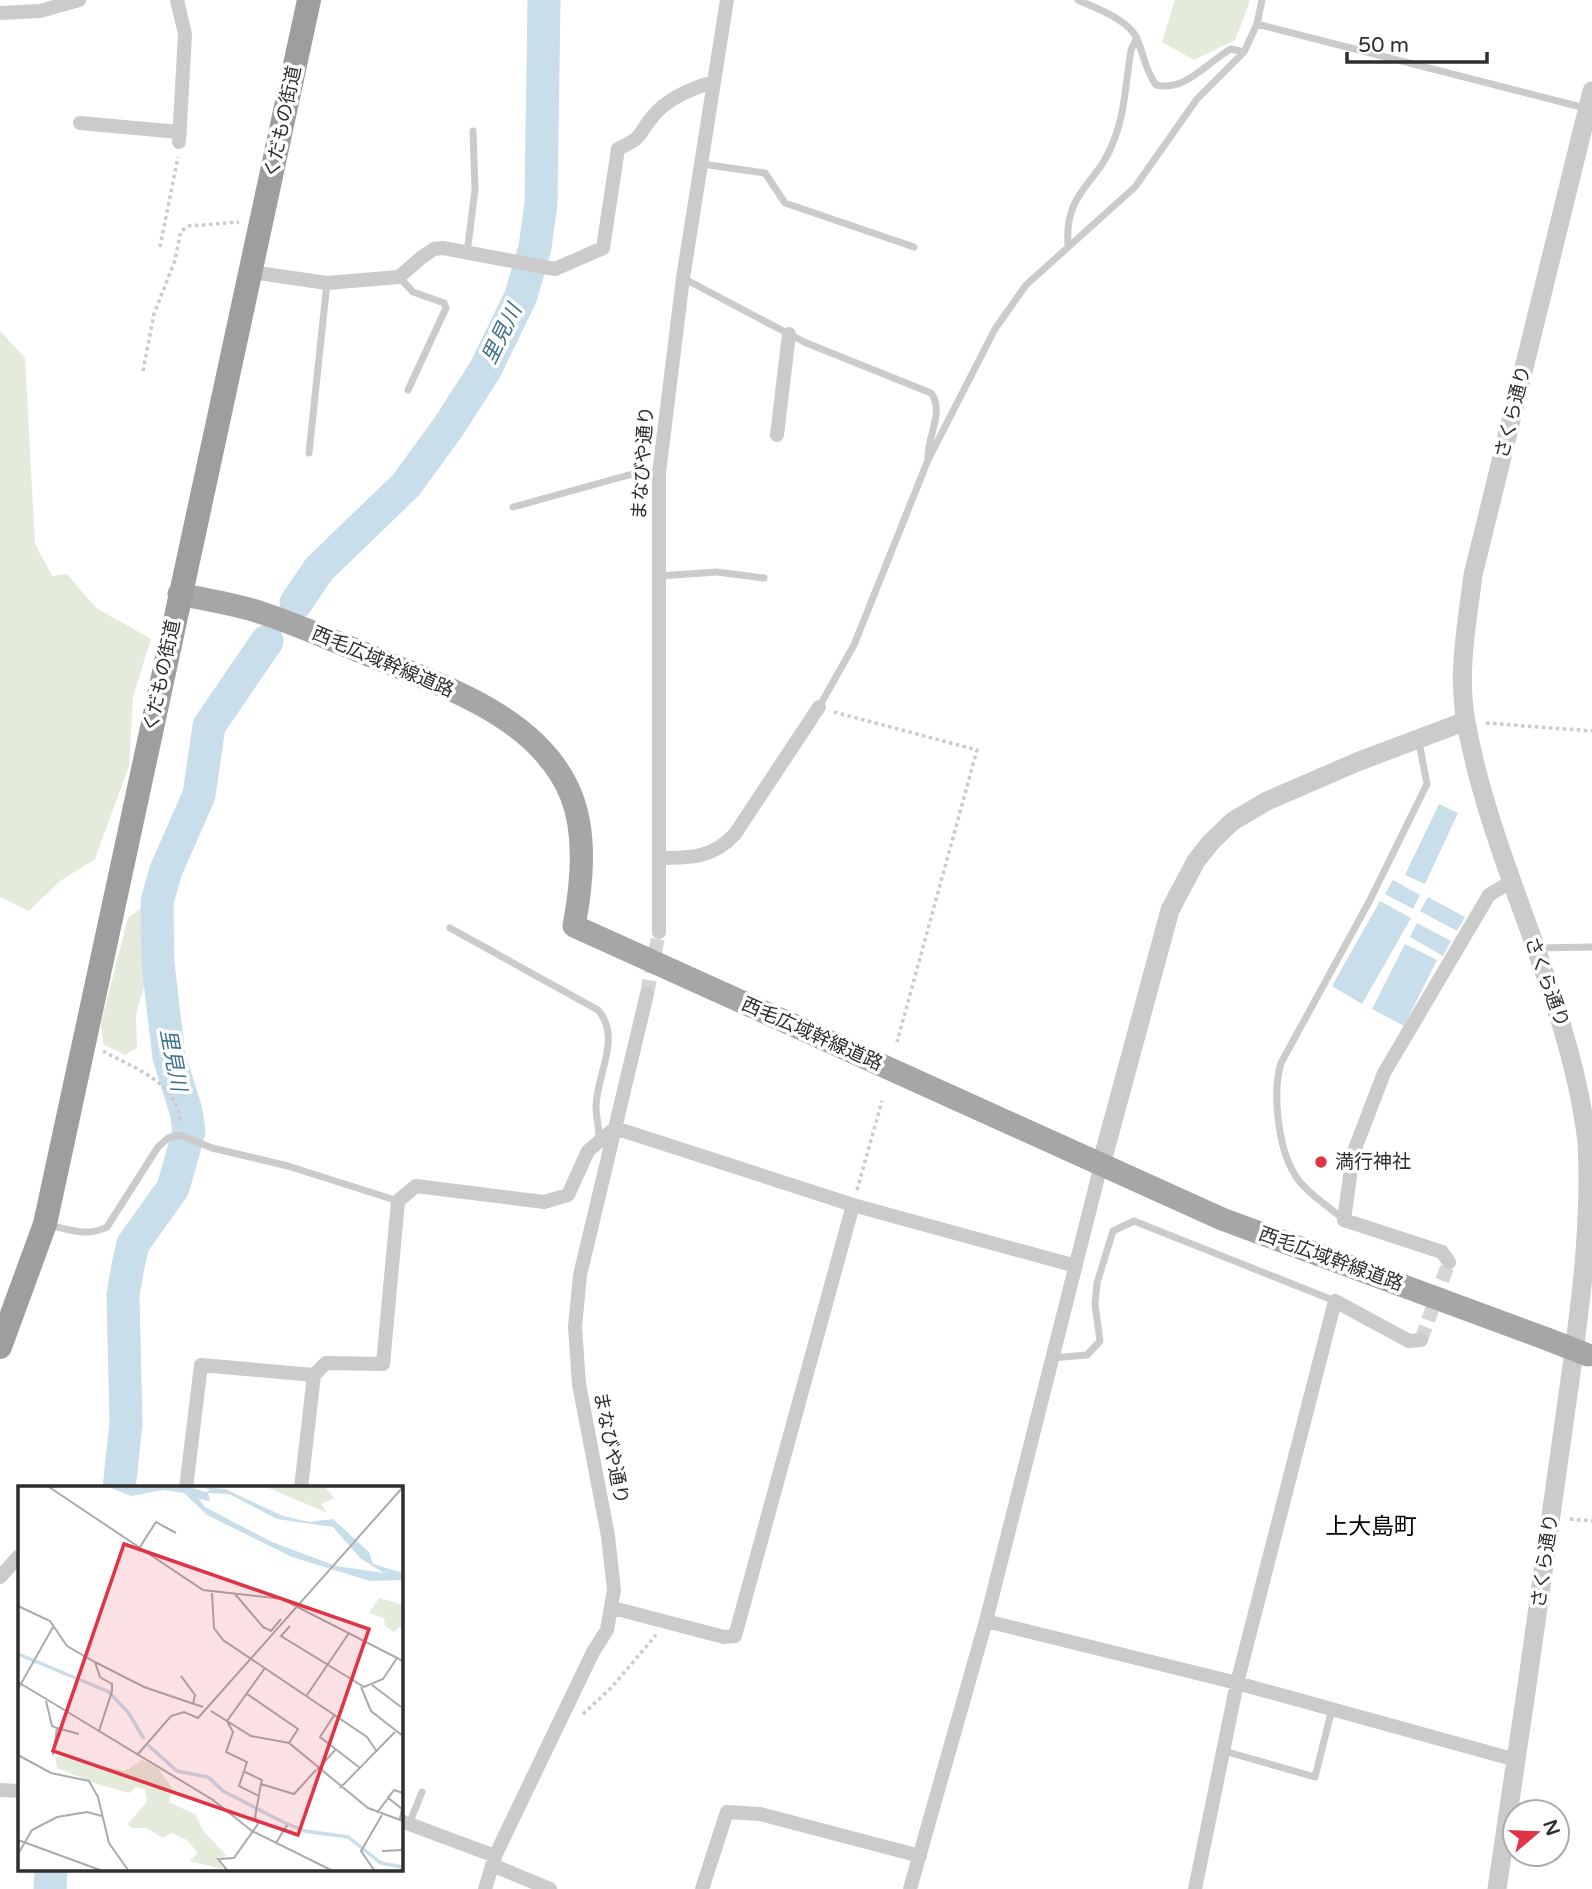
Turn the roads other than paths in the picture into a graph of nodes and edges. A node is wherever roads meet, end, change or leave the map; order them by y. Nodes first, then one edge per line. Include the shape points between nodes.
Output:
1 (79, 0) edge
2 (177, 0) edge
3 (309, 0) edge
4 (727, 0) edge
5 (1078, 0) edge
6 (1262, 0) edge
7 (0, 13) edge
8 (1257, 23) junction
9 (1137, 38) junction
10 (1244, 52) junction
11 (713, 82) junction
12 (1590, 103) edge
13 (80, 123) dead end
14 (473, 131) dead end
15 (701, 164) junction
16 (1068, 245) junction
17 (914, 247) dead end
18 (467, 254) junction
19 (250, 272) junction
20 (399, 277) junction
21 (683, 278) junction
22 (327, 283) junction
23 (789, 334) junction
24 (408, 390) dead end
25 (777, 435) dead end
26 (309, 453) dead end
27 (928, 460) junction
28 (659, 473) junction
29 (513, 507) dead end
30 (658, 576) junction
31 (764, 578) dead end
32 (179, 594) junction
33 (819, 707) joint
34 (1466, 722) junction
35 (1419, 737) junction
36 (659, 858) junction
37 (1512, 881) junction
38 (450, 928) dead end
39 (659, 932) tunnel mouth
40 (1592, 947) edge
41 (1534, 948) junction
42 (648, 994) tunnel mouth
43 (615, 1128) junction
44 (599, 1139) junction
45 (1101, 1165) junction
46 (398, 1201) junction
47 (853, 1205) junction
48 (1344, 1220) junction
49 (45, 1224) junction
50 (1449, 1262) dead end
51 (1076, 1266) junction
52 (1335, 1301) junction
53 (1421, 1340) dead end
54 (0, 1347) edge
55 (1590, 1356) edge
56 (1050, 1358) junction
57 (314, 1375) junction
58 (186, 1486) edge
59 (301, 1486) edge
60 (18, 1557) edge
61 (0, 1577) edge
62 (613, 1608) junction
63 (986, 1621) junction
64 (1237, 1683) junction
65 (1332, 1710) junction
66 (1223, 1751) junction
67 (1516, 1760) junction
68 (0, 1790) edge
69 (18, 1791) edge
70 (422, 1793) dead end
71 (405, 1823) edge
72 (920, 1856) junction
73 (494, 1861) junction
74 (485, 1889) edge
75 (550, 1889) edge
76 (702, 1889) edge
77 (910, 1889) edge
78 (1195, 1889) edge
79 (1497, 1889) edge

1 - 7 street via 40,11
2 - 13 street via 185,34 179,137
3 - 19 highway, くだもの街道
4 - 11 street, まなびや通り
5 - 9 lane via 1113,18
6 - 8 lane
8 - 10 lane
8 - 12 lane
9 - 10 lane via 1149,76 1156,85 1167,87 1200,73 1231,49
9 - 16 lane via 1114,141 1066,221
10 - 16 lane via 1198,99 1135,187
11 - 15 street, まなびや通り
11 - 18 street via 690,89 654,114 639,139 618,149 603,248 555,270
12 - 34 street, さくら通り via 1473,575 1463,652
14 - 18 lane via 475,190
15 - 17 lane via 765,173 785,203
15 - 21 street, まなびや通り
16 - 27 lane via 1026,285 995,329
18 - 20 street via 434,249
19 - 22 street
19 - 32 highway, くだもの街道
20 - 22 street
20 - 24 lane via 413,292 444,303 446,308
21 - 23 lane
21 - 28 street, まなびや通り
22 - 26 lane
23 - 25 street
23 - 27 lane via 931,393 938,407 927,446
27 - 33 lane via 854,645
28 - 29 lane via 636,473
28 - 30 street, まなびや通り
30 - 31 lane via 717,572
30 - 36 street, まなびや通り
32 - 45 main road, 西毛広域幹線道路 via 260,612 305,629 485,707 524,735 552,763 577,815 581,890 574,926
32 - 49 highway, くだもの街道
33 - 36 street via 722,849 707,856
34 - 35 street
34 - 37 street, さくら通り
35 - 45 street via 1268,801 1233,821 1196,861 1170,910
35 - 48 lane via 1427,784 1370,900 1280,1063 1275,1083 1279,1121 1295,1177
36 - 39 street, まなびや通り
37 - 41 street, さくら通り
37 - 48 street via 1489,895 1384,1073 1353,1154
38 - 44 lane via 598,1010 606,1019 610,1040 596,1105
40 - 41 lane
41 - 67 street, さくら通り via 1567,1034 1580,1091 1588,1145 1590,1219
42 - 43 street, まなびや通り
43 - 44 street
43 - 47 street
43 - 62 street, まなびや通り via 580,1275 575,1327 579,1384 612,1561
44 - 46 street via 588,1151 568,1195 559,1198 544,1202 416,1186
45 - 51 street
45 - 55 main road, 西毛広域幹線道路, bridge via 1222,1219
46 - 49 lane via 182,1136 168,1138 158,1147 107,1227 96,1233
46 - 57 street via 383,1364 326,1363
47 - 51 street
47 - 62 street via 735,1636
48 - 50 street via 1442,1252
49 - 54 highway, くだもの街道
51 - 56 street
52 - 53 street via 1409,1341
52 - 56 lane via 1134,1221 1113,1231 1097,1283 1100,1340 1087,1355
52 - 64 street
56 - 63 street
57 - 58 street via 201,1365
57 - 59 street
60 - 61 street
62 - 73 street, まなびや通り via 607,1630
63 - 64 street
63 - 72 street
64 - 65 street
64 - 66 street
65 - 66 lane via 1315,1777
65 - 67 street
66 - 78 street
67 - 79 street, さくら通り
68 - 69 street
70 - 71 lane
71 - 73 street
72 - 76 street via 760,1814 727,1812
72 - 77 street
73 - 74 street, まなびや通り
73 - 75 street

